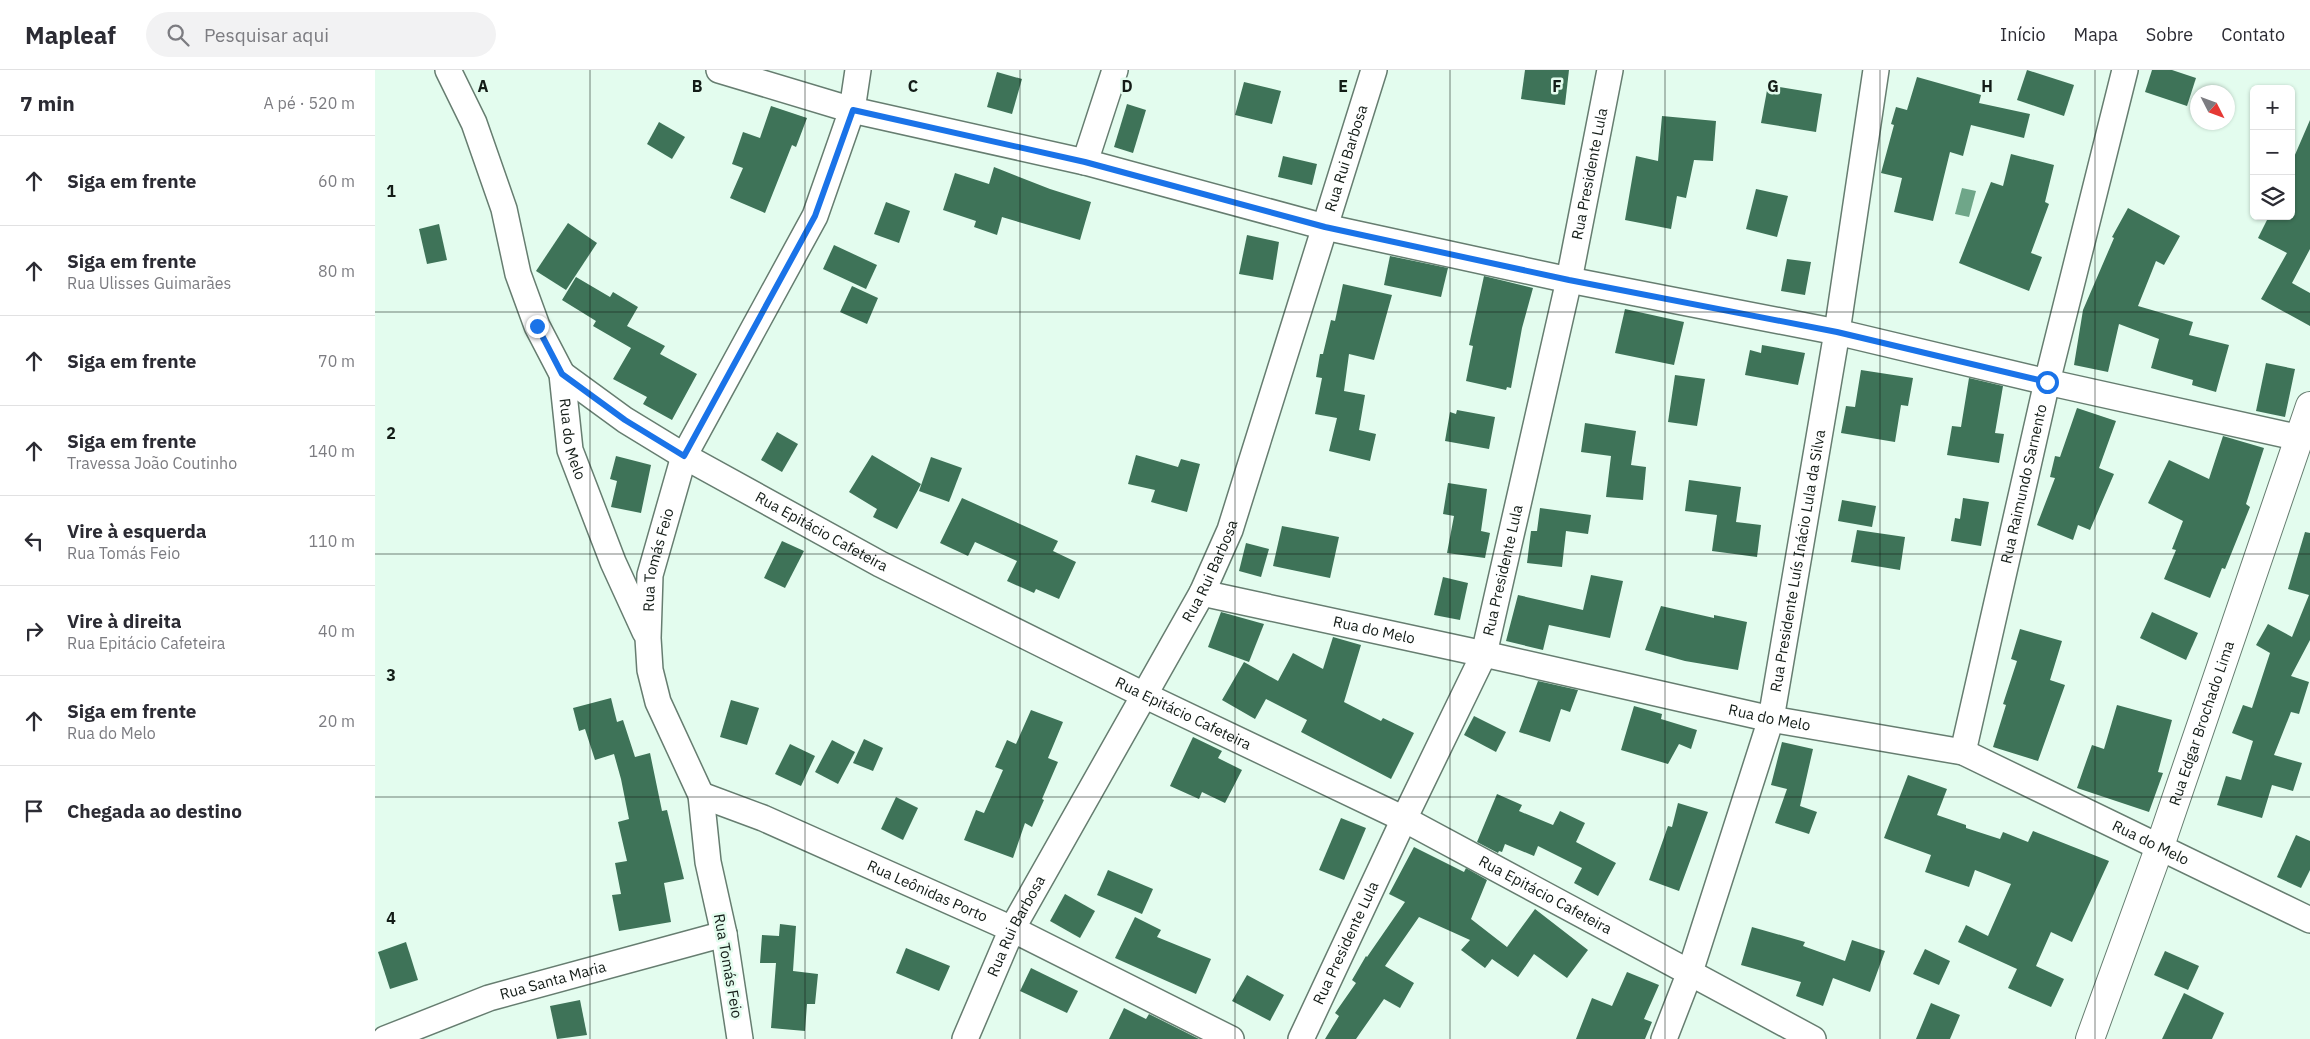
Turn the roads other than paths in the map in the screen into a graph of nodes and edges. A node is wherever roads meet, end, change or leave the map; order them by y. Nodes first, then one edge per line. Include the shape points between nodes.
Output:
1 (448, 70) edge
2 (719, 70) edge
3 (857, 70) edge
4 (1115, 70) edge
5 (1373, 70) edge
6 (1609, 70) edge
7 (1877, 70) edge
8 (2125, 70) edge
9 (853, 110) junction
10 (1085, 162) junction
11 (1325, 227) junction
12 (1569, 280) junction
13 (1837, 332) junction
14 (562, 374) junction
15 (2047, 382) junction
16 (2310, 406) edge
17 (2300, 438) junction
18 (684, 456) junction
19 (1202, 593) junction
20 (648, 638) junction
21 (1484, 654) junction
22 (1144, 695) junction
23 (1771, 719) junction
24 (1963, 752) junction
25 (701, 795) junction
26 (1404, 819) junction
27 (2161, 846) junction
28 (2310, 920) edge
29 (1012, 929) junction
30 (724, 934) junction
31 (1690, 972) junction
32 (385, 1039) edge
33 (741, 1039) edge
34 (965, 1039) edge
35 (1231, 1039) edge
36 (1301, 1039) edge
37 (1664, 1039) edge
38 (1813, 1039) edge
39 (2090, 1039) edge

1 - 14 street, Rua do Melo via 474,123 501,200 521,283 537,326
2 - 9 street
3 - 9 street, Rua Tomás Feio
4 - 10 street
5 - 11 street, Rua Rui Barbosa
6 - 12 street, Rua Presidente Lula
7 - 13 street, Rua Presidente Luís Inácio Lula da Silva
8 - 15 street, Rua Raimundo Sarnento
9 - 10 street
9 - 18 street, Rua Tomás Feio via 815,216
10 - 11 street
11 - 12 street
11 - 19 street, Rua Rui Barbosa via 1230,530
12 - 13 street
12 - 21 street, Rua Presidente Lula
13 - 15 street
13 - 23 street, Rua Presidente Luís Inácio Lula da Silva
14 - 18 street, Rua Epitácio Cafeteira via 625,420
14 - 20 street, Rua do Melo via 570,450 613,562
15 - 17 street
15 - 24 street, Rua Raimundo Sarnento
16 - 17 main road, Rua Edgar Brochado Lima
17 - 27 main road, Rua Edgar Brochado Lima
18 - 20 street, Rua Tomás Feio via 650,575
18 - 22 street, Rua Epitácio Cafeteira via 880,564
19 - 21 street, Rua do Melo
19 - 22 street, Rua Rui Barbosa
20 - 25 street, Rua Tomás Feio via 650,670 658,702
21 - 23 street, Rua do Melo
21 - 26 street, Rua Presidente Lula
22 - 26 street, Rua Epitácio Cafeteira
22 - 29 street, Rua Rui Barbosa
23 - 24 street, Rua do Melo
23 - 31 street, Rua Presidente Luís Inácio Lula da Silva
24 - 27 street, Rua do Melo
25 - 29 street, Rua Leônidas Porto via 763,818
25 - 30 street, Rua Tomás Feio via 708,862
26 - 31 street, Rua Epitácio Cafeteira
26 - 36 street, Rua Presidente Lula
27 - 28 street, Rua do Melo
27 - 39 main road, Rua Edgar Brochado Lima
29 - 34 street, Rua Rui Barbosa
29 - 35 street, Rua Leônidas Porto
30 - 32 street, Rua Santa Maria via 489,998
30 - 33 street, Rua Tomás Feio
31 - 37 street, Rua Presidente Luís Inácio Lula da Silva
31 - 38 street, Rua Epitácio Cafeteira

